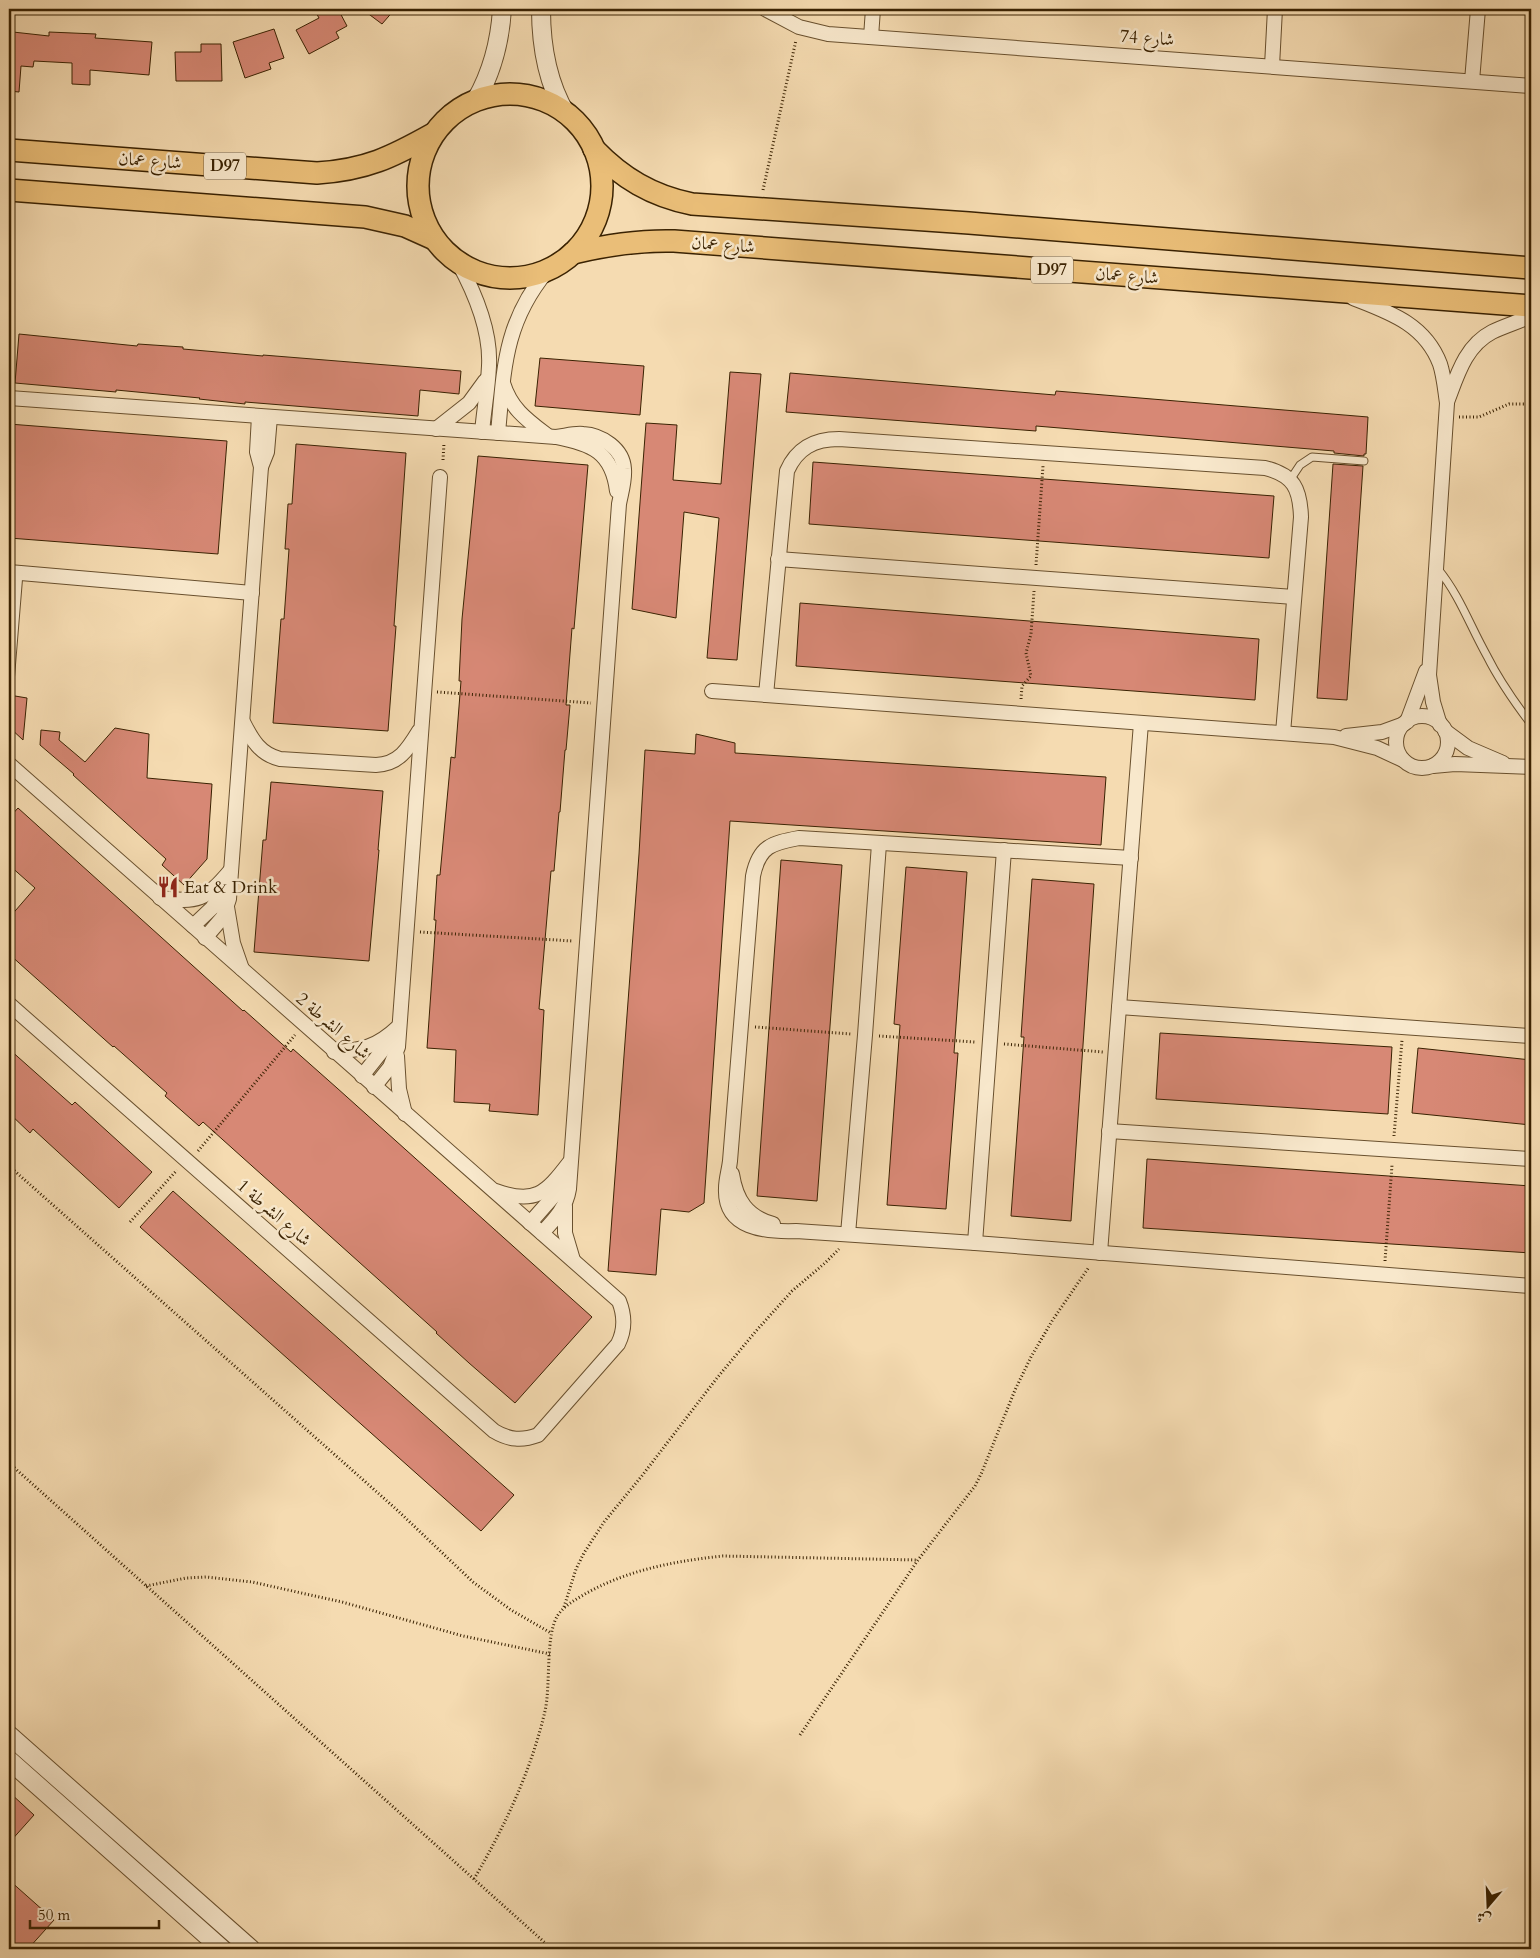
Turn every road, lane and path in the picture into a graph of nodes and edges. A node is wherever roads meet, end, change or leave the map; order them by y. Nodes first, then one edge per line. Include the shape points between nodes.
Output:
1 (502, 9) edge
2 (541, 9) edge
3 (765, 9) edge
4 (873, 9) edge
5 (1275, 9) edge
6 (1478, 9) edge
7 (799, 27) junction
8 (871, 37) junction
9 (1272, 66) junction
10 (1472, 81) junction
11 (1531, 86) edge
12 (476, 100) junction
13 (566, 114) junction
14 (433, 134) junction
15 (594, 149) junction
16 (9, 150) edge
17 (9, 190) edge
18 (759, 208) junction
19 (434, 238) junction
20 (573, 253) junction
21 (458, 262) junction
22 (1531, 268) edge
23 (547, 271) junction
24 (1336, 292) junction
25 (1531, 306) edge
26 (1531, 316) edge
27 (488, 376) junction
28 (502, 381) junction
29 (9, 398) edge
30 (1447, 403) junction
31 (1531, 404) edge
32 (265, 417) junction
33 (1446, 417) junction
34 (436, 429) junction
35 (482, 432) junction
36 (498, 433) junction
37 (552, 437) junction
38 (1364, 461) dead end
39 (440, 477) dead end
40 (1290, 480) junction
41 (778, 559) junction
42 (1436, 566) junction
43 (14, 572) edge
44 (252, 593) junction
45 (1294, 597) junction
46 (1430, 661) junction
47 (10, 683) dead end
48 (423, 691) junction
49 (712, 691) dead end
50 (766, 695) junction
51 (604, 704) junction
52 (243, 722) junction
53 (1141, 723) junction
54 (1405, 723) junction
55 (1531, 724) edge
56 (1443, 728) junction
57 (420, 729) junction
58 (1283, 733) junction
59 (1334, 737) junction
60 (1403, 760) junction
61 (9, 764) edge
62 (1433, 766) junction
63 (1510, 766) junction
64 (1531, 767) edge
65 (879, 844) junction
66 (1004, 850) junction
67 (1131, 858) junction
68 (229, 878) junction
69 (160, 898) junction
70 (227, 907) junction
71 (192, 926) junction
72 (406, 931) junction
73 (205, 938) junction
74 (586, 942) junction
75 (243, 972) junction
76 (9, 1004) edge
77 (1119, 1006) junction
78 (304, 1025) junction
79 (741, 1026) junction
80 (398, 1027) junction
81 (865, 1035) junction
82 (1531, 1036) edge
83 (990, 1043) junction
84 (397, 1049) junction
85 (334, 1052) junction
86 (1116, 1052) junction
87 (362, 1076) junction
88 (374, 1087) junction
89 (405, 1114) junction
90 (1109, 1131) junction
91 (1531, 1159) edge
92 (187, 1162) junction
93 (570, 1162) junction
94 (9, 1166) edge
95 (568, 1179) junction
96 (490, 1188) junction
97 (565, 1204) junction
98 (130, 1222) dead end
99 (530, 1223) junction
100 (542, 1233) junction
101 (848, 1234) junction
102 (974, 1243) junction
103 (1100, 1253) junction
104 (574, 1261) junction
105 (1531, 1286) edge
106 (624, 1320) joint
107 (9, 1463) edge
108 (918, 1560) junction
109 (146, 1586) junction
110 (564, 1608) junction
111 (551, 1633) junction
112 (550, 1654) junction
113 (800, 1734) dead end
114 (9, 1735) edge
115 (9, 1760) edge
116 (474, 1879) junction
117 (222, 1949) edge
118 (251, 1949) edge
119 (552, 1949) edge

1 - 12 street via 493,60
2 - 13 street via 546,63
3 - 7 street, شارع 74
4 - 8 street
5 - 9 street
6 - 10 street
7 - 8 street, شارع 74 via 828,34
7 - 18 path
8 - 9 street, شارع 74
9 - 10 street, شارع 74
10 - 11 street, شارع 74
12 - 13 main road via 514,94 532,97
12 - 14 main road via 460,108
13 - 15 main road via 583,130
14 - 16 main road, شارع عمان / D97 via 382,161 351,170 317,173
14 - 19 main road via 423,154 418,175 418,197 423,219
15 - 18 main road, D97 via 627,178 664,197 692,204
15 - 20 main road via 601,171 602,193 588,236
17 - 19 main road, D97 via 365,217 405,226
18 - 22 main road, D97
19 - 21 main road
20 - 23 main road
20 - 24 main road, شارع عمان / D97 via 618,243 674,241
21 - 23 main road via 473,271 500,277 529,276
21 - 27 street via 480,311 487,342
23 - 28 street via 533,287 508,342
24 - 25 main road, شارع عمان / D97
24 - 30 street via 1391,312 1421,333 1441,366
26 - 30 street via 1492,332 1476,344 1461,366
27 - 34 street via 469,403
27 - 35 street
28 - 36 street
28 - 37 street via 517,411
29 - 32 street
30 - 33 street
31 - 33 path via 1504,406 1479,417
32 - 34 street
32 - 44 street via 267,452 261,466
33 - 42 street
34 - 35 street
35 - 36 street
36 - 37 street
37 - 51 street via 590,446 604,456 613,469 619,504
38 - 40 lane via 1312,457 1300,465
39 - 48 street
40 - 41 street via 1265,468 829,439 805,446 786,471
40 - 45 street via 1300,498 1301,508
41 - 45 street
41 - 50 street
42 - 46 street
42 - 55 lane via 1458,597 1503,685
43 - 44 street
43 - 47 lane
44 - 52 street
45 - 58 street
46 - 54 street
46 - 56 street via 1430,688
48 - 51 path
48 - 57 street
49 - 50 street
50 - 53 street
51 - 74 street
52 - 57 street via 257,746 272,756 376,764 389,763 401,756
52 - 68 street
53 - 58 street
53 - 67 street
54 - 56 street via 1426,717
54 - 59 street via 1382,732
54 - 60 street via 1396,738
56 - 62 street via 1448,747 1445,755
56 - 63 street via 1468,748
57 - 72 street
58 - 59 street
59 - 60 street via 1377,748
60 - 62 street via 1417,768
61 - 69 street, شارع الشرطة 2
62 - 63 street
63 - 64 street
65 - 66 street
65 - 79 street via 799,838 765,848 752,876
65 - 81 street
66 - 67 street
66 - 83 street
67 - 77 street
68 - 69 street via 201,896 181,901
68 - 70 street
68 - 71 street via 216,902
69 - 71 street, شارع الشرطة 2
70 - 73 street via 223,917
70 - 75 street via 233,943
71 - 73 street, شارع الشرطة 2
72 - 74 path
72 - 80 street
73 - 75 street, شارع الشرطة 2
74 - 93 street
75 - 78 street, شارع الشرطة 2
76 - 92 street, شارع الشرطة 1
77 - 82 street
77 - 86 street
78 - 85 street, شارع الشرطة 2
78 - 92 path
79 - 81 path
79 - 101 street via 730,1161 735,1190 744,1208 760,1221 796,1231
80 - 84 street
80 - 85 street via 372,1046
80 - 87 street
81 - 83 path
81 - 101 street
83 - 86 path
83 - 102 street
84 - 88 street via 390,1067
84 - 89 street via 397,1076
85 - 87 street, شارع الشرطة 2
86 - 90 street
87 - 88 street, شارع الشرطة 2
88 - 89 street, شارع الشرطة 2
89 - 96 street, شارع الشرطة 2
90 - 91 street
90 - 103 street
92 - 98 path
92 - 106 street, شارع الشرطة 1 via 502,1436 519,1440 538,1435 613,1351 621,1338
93 - 95 street
93 - 96 street via 553,1184 536,1195 511,1196
94 - 111 path via 396,1509 473,1582 511,1610
95 - 97 street
95 - 99 street
96 - 99 street, شارع الشرطة 2
97 - 100 street
97 - 104 street via 565,1233
99 - 100 street, شارع الشرطة 2
100 - 104 street, شارع الشرطة 2
101 - 102 street
101 - 110 path via 834,1255 792,1291 746,1342 604,1522 576,1569
102 - 103 street
103 - 105 street
103 - 108 path via 1056,1314 1031,1357 975,1486
104 - 106 street, شارع الشرطة 2 via 619,1301
107 - 109 path
108 - 110 path via 723,1556 697,1559 624,1576
108 - 113 path
109 - 112 path via 206,1577 252,1582 342,1602 464,1636
109 - 116 path
110 - 111 path via 558,1614
111 - 112 path
112 - 116 path via 546,1703 534,1750 506,1819
114 - 118 street
115 - 117 street
116 - 119 path

